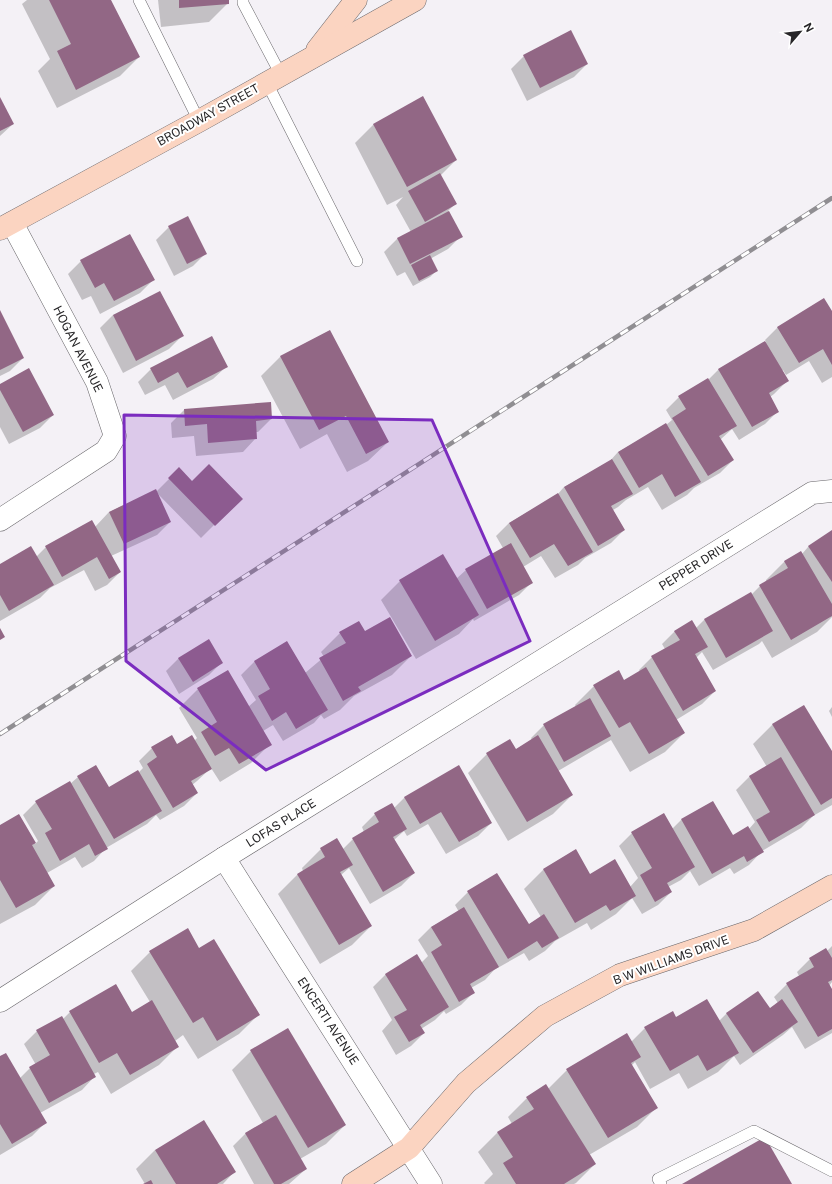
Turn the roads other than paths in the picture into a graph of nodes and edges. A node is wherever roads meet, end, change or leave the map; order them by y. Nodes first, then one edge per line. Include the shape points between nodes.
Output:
1 (139, 0) edge
2 (243, 0) edge
3 (356, 0) edge
4 (415, 0) edge
5 (311, 57) junction
6 (274, 79) junction
7 (199, 121) junction
8 (6, 226) edge
9 (357, 261) dead end
10 (832, 491) edge
11 (0, 520) edge
12 (563, 648) joint
13 (224, 858) junction
14 (832, 886) edge
15 (0, 1001) edge
16 (409, 1148) junction
17 (832, 1172) edge
18 (354, 1184) edge
19 (431, 1184) edge
20 (661, 1184) edge

1 - 7 lane
2 - 6 lane
3 - 5 street
4 - 5 street, BROADWAY STREET
5 - 6 street, BROADWAY STREET
6 - 7 street, BROADWAY STREET
6 - 9 lane
7 - 8 street, BROADWAY STREET
8 - 11 street, HOGAN AVENUE via 97,382 115,436 106,451
10 - 12 street, PEPPER DRIVE via 812,493
12 - 13 street, LOFAS PLACE
13 - 15 street, LOFAS PLACE
13 - 16 street, ENCERTI AVENUE
14 - 16 street, B W WILLIAMS DRIVE via 754,930 620,975 545,1016 466,1083
16 - 18 street, B W WILLIAMS DRIVE
16 - 19 street, ENCERTI AVENUE
17 - 20 lane via 754,1131 658,1179

